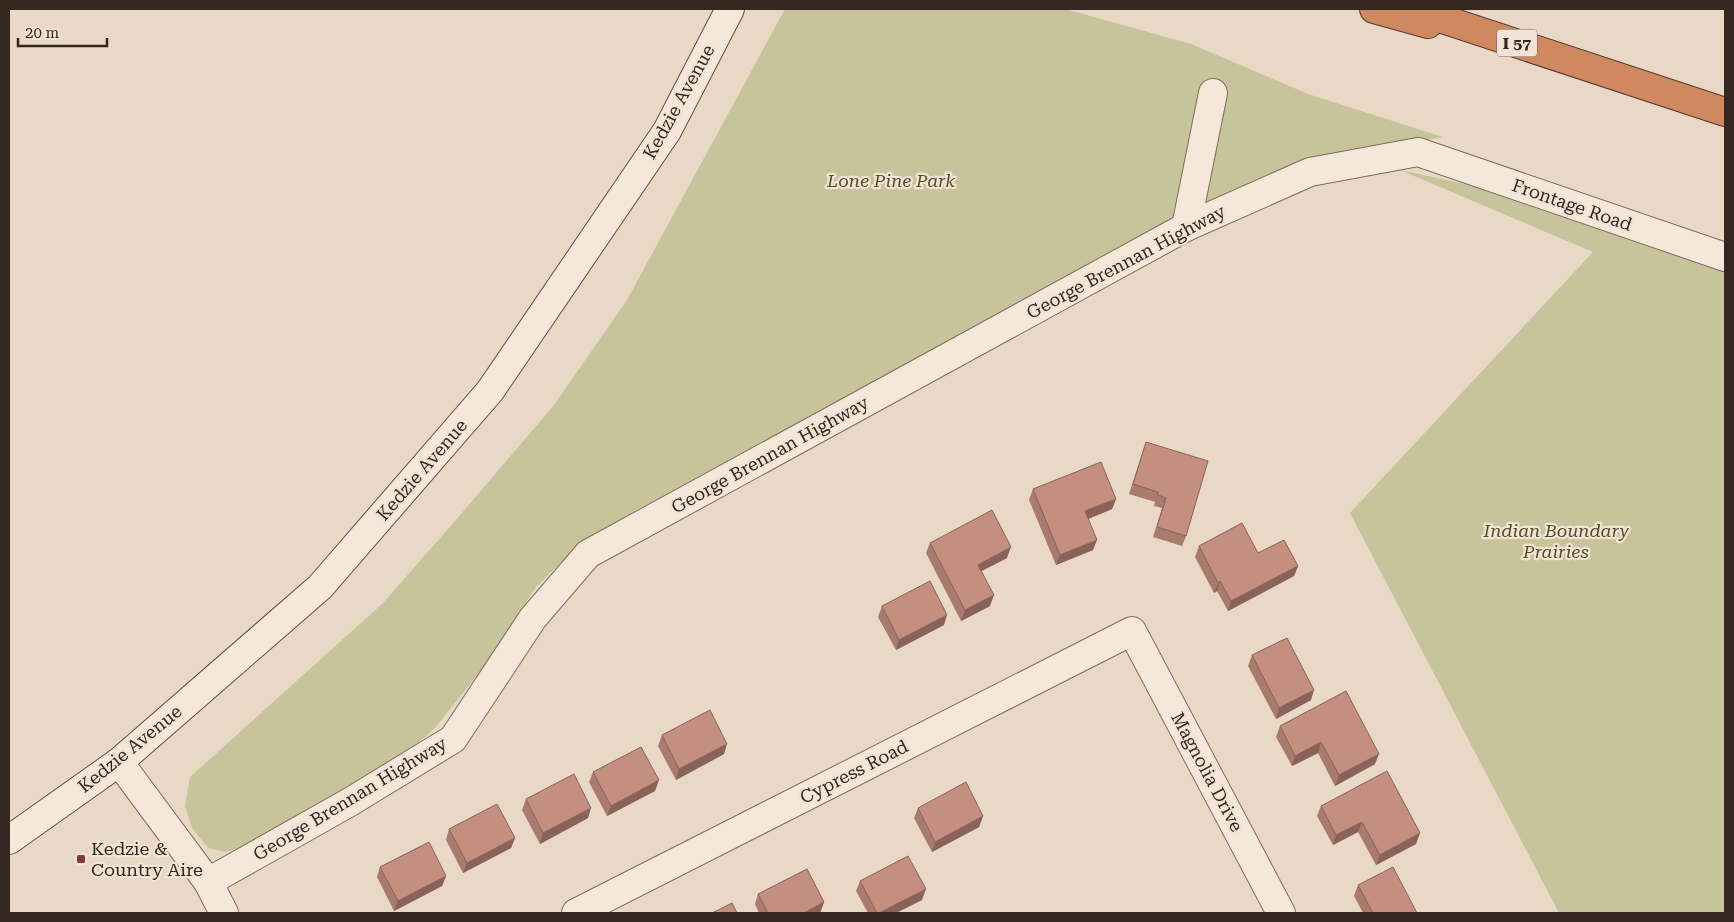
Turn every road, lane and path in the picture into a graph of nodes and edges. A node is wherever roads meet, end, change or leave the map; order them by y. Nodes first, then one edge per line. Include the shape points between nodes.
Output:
1 (730, 9) edge
2 (1374, 9) edge
3 (1412, 9) edge
4 (1622, 77) junction
5 (1213, 93) dead end
6 (1725, 112) edge
7 (1418, 152) joint
8 (1186, 227) junction
9 (1725, 257) edge
10 (1132, 631) joint
11 (119, 762) junction
12 (9, 840) edge
13 (208, 882) junction
14 (224, 913) edge
15 (576, 913) edge
16 (1281, 913) edge

1 - 11 street, Kedzie Avenue via 667,131 490,391 320,586
2 - 4 highway
3 - 4 highway, I 57
4 - 6 highway, I 57
5 - 8 street
7 - 8 street, George Brennan Highway via 1310,172
7 - 9 street, Frontage Road
8 - 13 street, George Brennan Highway via 588,554 534,618 453,738 350,802
10 - 15 street, Cypress Road
10 - 16 street, Magnolia Drive
11 - 12 street, Kedzie Avenue
11 - 13 street
13 - 14 street

